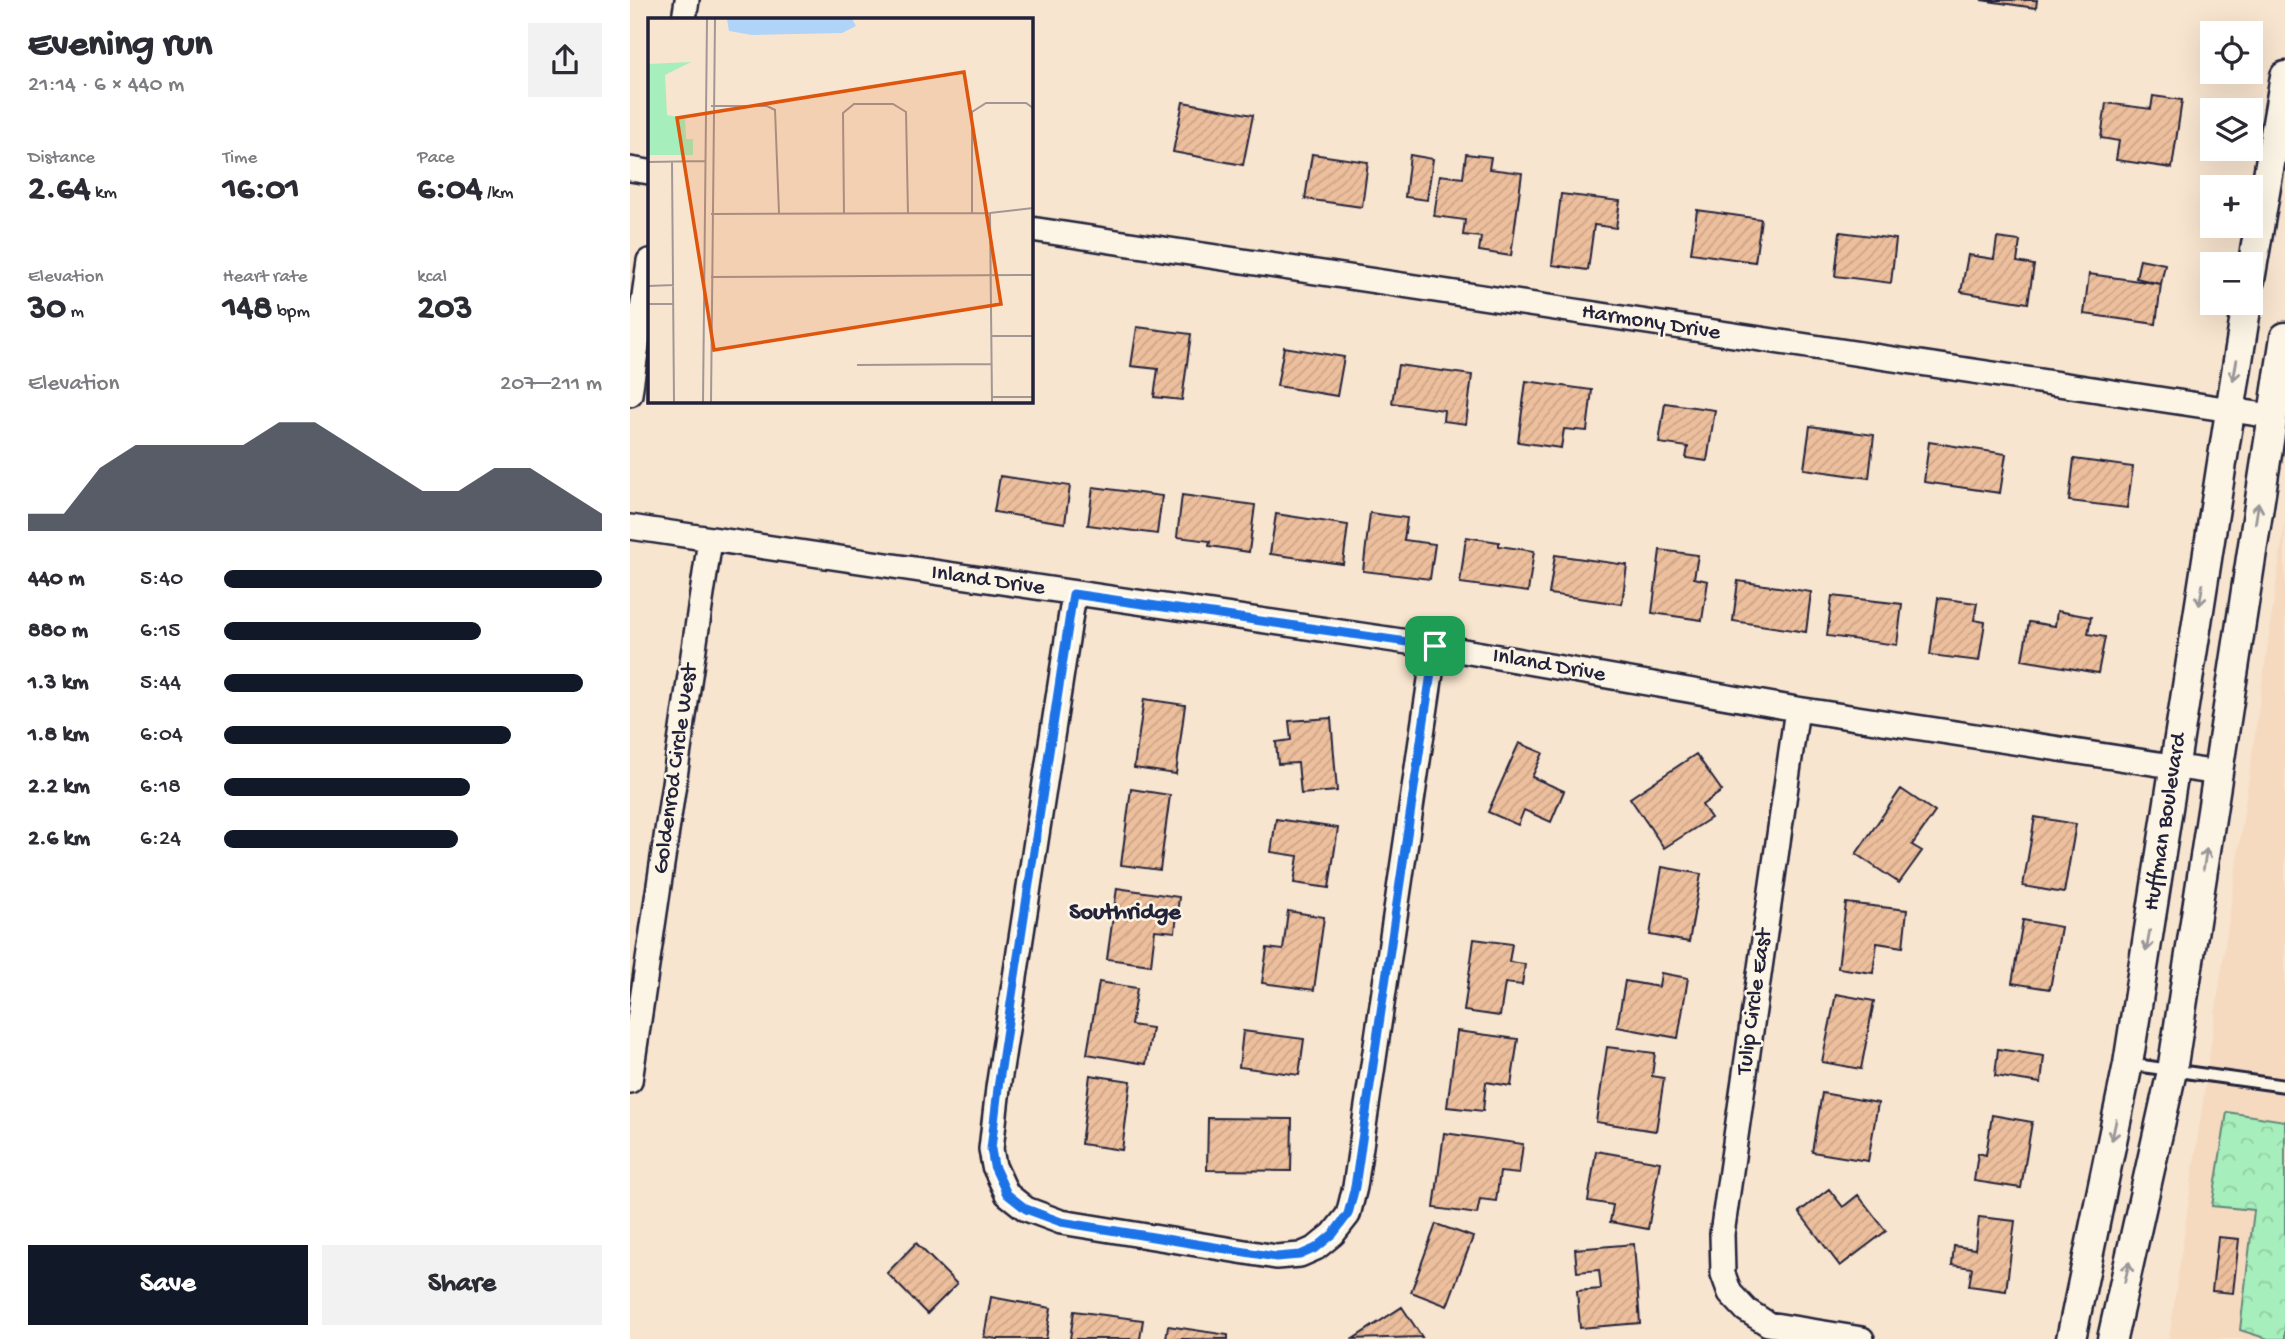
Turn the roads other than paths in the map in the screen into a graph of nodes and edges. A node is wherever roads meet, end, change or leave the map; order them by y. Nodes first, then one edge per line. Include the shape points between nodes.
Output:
1 (687, 0) edge
2 (684, 18) edge
3 (2285, 76) edge
4 (630, 169) edge
5 (648, 172) edge
6 (1032, 229) edge
7 (2255, 252) edge
8 (648, 268) edge
9 (2245, 315) edge
10 (2285, 337) edge
11 (630, 394) edge
12 (2228, 410) junction
13 (2272, 416) junction
14 (630, 527) edge
15 (710, 540) junction
16 (1073, 594) junction
17 (1435, 646) junction
18 (1797, 709) junction
19 (2175, 766) junction
20 (2218, 773) junction
21 (2128, 1063) junction
22 (2172, 1072) junction
23 (630, 1080) edge
24 (2285, 1086) edge
25 (1862, 1339) edge
26 (2071, 1339) edge
27 (2112, 1339) edge

1 - 2 street
3 - 7 street
4 - 5 street
6 - 12 street, Harmony Drive
8 - 11 street
9 -> 12 street, Huffman Boulevard
10 - 13 street, Huffman Boulevard
12 - 13 street, Harmony Drive
12 -> 19 street, Huffman Boulevard
20 -> 13 street, Huffman Boulevard
14 - 15 street, Inland Drive
15 - 16 street, Inland Drive
15 - 23 street, Goldenrod Circle West
16 - 17 street, Inland Drive
16 - 17 street via 998,1088 991,1149 994,1166 1007,1194 1026,1209 1061,1222 1276,1257 1316,1248 1348,1214
17 - 18 street, Inland Drive
18 - 19 street, Inland Drive
18 - 25 street, Tulip Circle East via 1722,1234 1723,1274 1730,1293 1768,1324
19 - 20 street, Inland Drive
19 -> 21 street, Huffman Boulevard
22 -> 20 street, Huffman Boulevard
21 - 22 lane
21 -> 26 street, Huffman Boulevard
22 - 24 lane
27 -> 22 street, Huffman Boulevard

